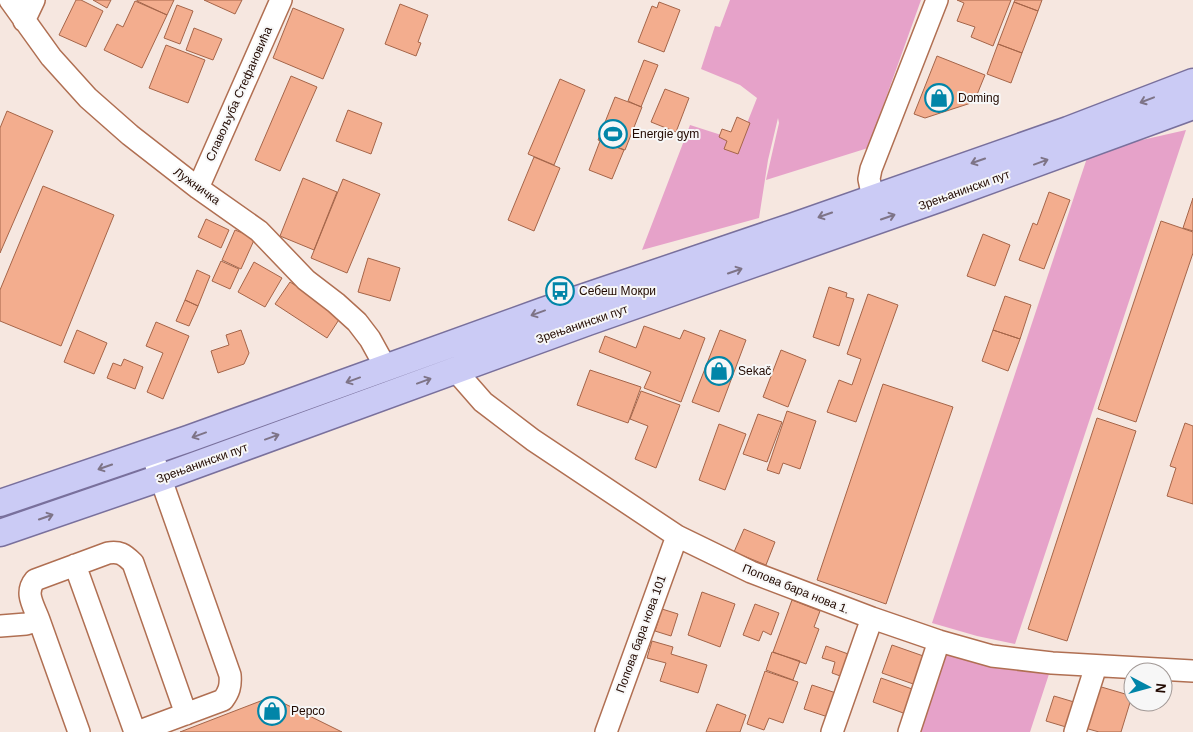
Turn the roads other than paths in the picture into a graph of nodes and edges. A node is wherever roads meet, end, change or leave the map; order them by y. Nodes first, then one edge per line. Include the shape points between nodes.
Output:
1 (10, 0) edge
2 (34, 0) edge
3 (281, 0) edge
4 (937, 0) edge
5 (24, 21) junction
6 (1193, 82) edge
7 (1193, 106) edge
8 (198, 188) junction
9 (874, 198) junction
10 (386, 368) junction
11 (455, 370) junction
12 (151, 451) junction
13 (160, 478) junction
14 (2, 501) edge
15 (0, 533) edge
16 (677, 536) junction
17 (75, 565) junction
18 (872, 618) junction
19 (39, 620) junction
20 (0, 626) edge
21 (939, 641) junction
22 (1096, 666) junction
23 (1193, 671) edge
24 (186, 714) junction
25 (79, 732) edge
26 (136, 732) edge
27 (606, 732) edge
28 (832, 732) edge
29 (909, 732) edge
30 (1075, 732) edge

1 - 5 street, Лужничка
2 - 5 street
3 - 8 street, Славољуба Стефановића
4 - 9 street via 871,169 869,180
5 - 8 street, Лужничка via 88,98
6 -> 9 main road, Зрењанински пут
11 -> 7 main road, Зрењанински пут
8 - 10 street, Лужничка via 259,231 306,280 350,316 370,339
9 -> 10 main road, Зрењанински пут
10 -> 12 main road, Зрењанински пут
13 -> 11 main road, Зрењанински пут
11 - 16 street, Попова бара нова 1. via 483,402 533,440
12 - 13 street
12 -> 14 main road, Зрењанински пут
15 -> 13 main road, Зрењанински пут
13 - 24 street via 231,684 224,700
16 - 18 street, Попова бара нова 1. via 752,572
16 - 27 street, Попова бара нова 101
17 - 19 street via 35,580 30,586 29,592
17 - 24 street via 117,551 132,563
17 - 26 street
18 - 21 street, Попова бара нова 1.
18 - 28 street
19 - 20 street
19 - 25 street
21 - 22 street, Попова бара нова 1. via 992,656
21 - 29 street
22 - 23 street, Попова бара нова 1.
22 - 30 street
24 - 26 street

